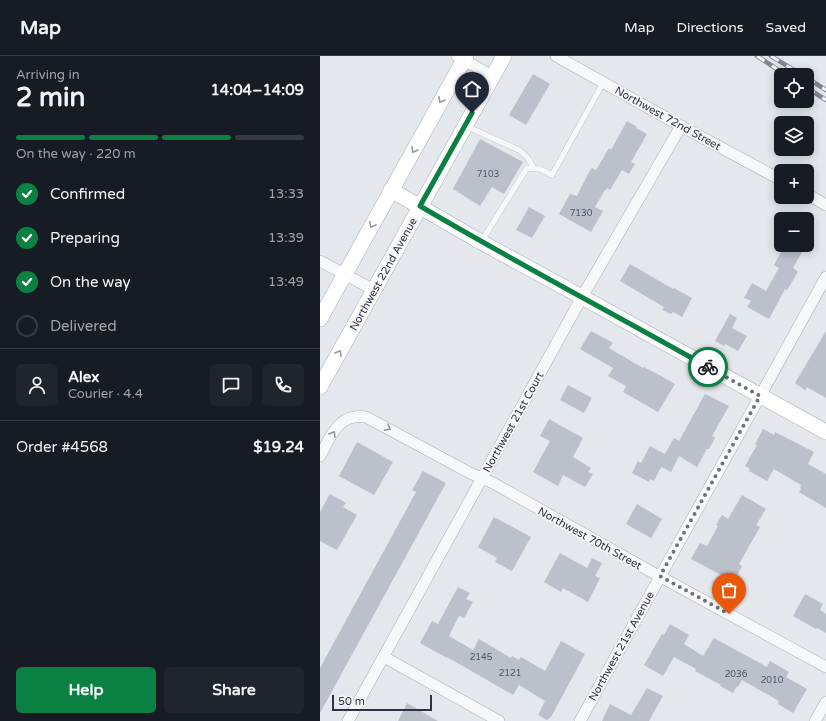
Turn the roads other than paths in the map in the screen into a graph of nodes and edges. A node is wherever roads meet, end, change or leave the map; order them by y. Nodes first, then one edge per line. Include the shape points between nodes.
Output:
1 (504, 56) edge
2 (556, 56) edge
3 (462, 57) edge
4 (492, 76) junction
5 (603, 82) junction
6 (465, 126) junction
7 (681, 126) junction
8 (534, 168) junction
9 (774, 176) edge
10 (391, 190) junction
11 (814, 198) edge
12 (826, 205) edge
13 (420, 206) junction
14 (481, 242) junction
15 (320, 261) edge
16 (345, 274) junction
17 (826, 277) edge
18 (374, 290) junction
19 (582, 297) junction
20 (320, 319) edge
21 (320, 387) edge
22 (760, 396) junction
23 (826, 432) edge
24 (320, 456) edge
25 (482, 478) junction
26 (660, 576) junction
27 (384, 657) junction
28 (826, 667) edge
29 (826, 702) edge
30 (348, 721) edge
31 (499, 721) edge
32 (580, 721) edge
33 (815, 721) edge

1 - 4 main road, Northwest 22nd Avenue
2 - 5 street, Northwest 72nd Street
3 - 4 street
3 -> 10 main road
4 - 6 main road, Northwest 22nd Avenue
5 - 7 street, Northwest 72nd Street
5 - 8 lane via 552,175 540,168
6 - 8 lane via 518,150 527,157
6 - 13 main road, Northwest 22nd Avenue
7 - 9 street, Northwest 72nd Street
7 - 19 street, Northwest 21st Court
8 - 14 lane via 527,168
10 - 13 main road
10 -> 16 main road
11 - 12 street
13 - 14 main road
13 - 18 main road, Northwest 22nd Avenue
14 - 19 main road
15 - 16 street
16 - 18 street
16 - 20 main road
17 - 22 street, Northwest 21st Avenue
21 -> 18 main road, Northwest 22nd Avenue
19 - 22 main road
19 - 25 street, Northwest 21st Court
22 - 23 main road
22 - 26 street, Northwest 21st Avenue
24 -> 25 street, Northwest 70th Street via 339,425 345,420 359,416 373,420
25 - 26 street, Northwest 70th Street
25 - 27 street, Northwest 21st Court
26 - 28 street, Northwest 70th Street
26 - 32 street, Northwest 21st Avenue
27 - 30 street, Northwest 21st Court
27 - 31 street
29 - 33 street

